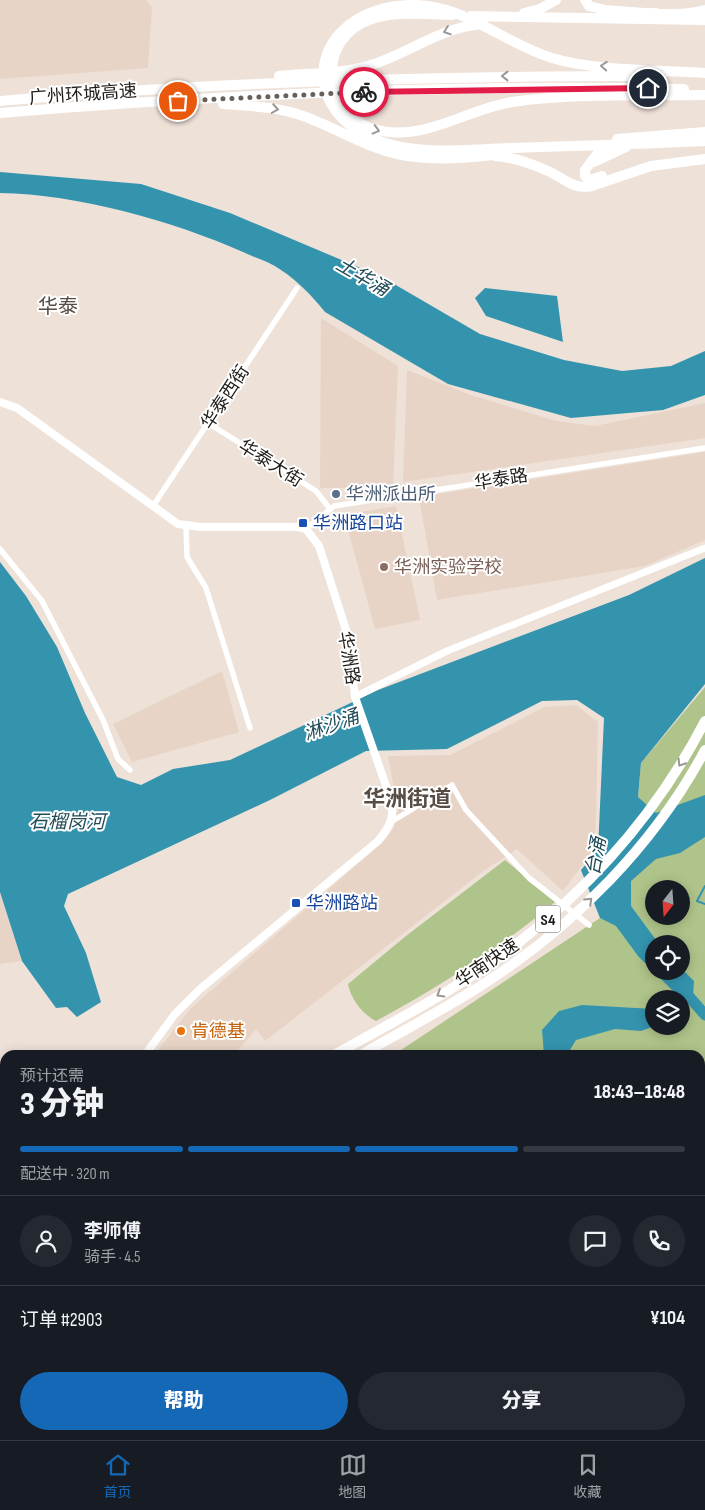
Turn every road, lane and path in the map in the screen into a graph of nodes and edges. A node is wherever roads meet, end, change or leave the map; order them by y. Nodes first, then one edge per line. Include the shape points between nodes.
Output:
1 (556, 0) edge
2 (584, 0) edge
3 (705, 10) edge
4 (528, 12) junction
5 (419, 14) junction
6 (656, 16) junction
7 (509, 17) junction
8 (564, 18) junction
9 (705, 20) edge
10 (471, 25) junction
11 (705, 75) edge
12 (705, 90) edge
13 (116, 92) junction
14 (554, 94) junction
15 (705, 95) edge
16 (0, 101) edge
17 (122, 104) junction
18 (0, 113) edge
19 (705, 132) edge
20 (705, 140) edge
21 (637, 141) junction
22 (610, 145) junction
23 (569, 146) junction
24 (485, 152) junction
25 (508, 153) junction
26 (705, 155) edge
27 (705, 159) edge
28 (585, 170) junction
29 (551, 172) junction
30 (297, 288) dead end
31 (0, 402) edge
32 (208, 423) junction
33 (705, 448) edge
34 (153, 506) junction
35 (330, 509) junction
36 (186, 526) junction
37 (306, 530) junction
38 (705, 548) edge
39 (0, 549) edge
40 (355, 697) junction
41 (705, 721) edge
42 (250, 728) dead end
43 (705, 750) edge
44 (130, 770) dead end
45 (391, 822) junction
46 (589, 925) dead end
47 (149, 1050) edge
48 (342, 1050) edge
49 (369, 1050) edge

1 - 4 highway
2 - 6 highway via 589,6 604,10
3 - 6 highway
4 - 5 highway
4 - 7 highway
5 - 7 highway
5 -> 14 highway via 394,15 364,23 346,37 334,59 332,78 339,103 368,128 399,133 430,128 493,106
6 - 8 highway
6 - 9 highway
7 - 8 highway
7 - 10 highway
8 - 10 highway
10 -> 13 highway via 447,30 383,60 351,69
11 -> 13 highway, 广州环城高速 via 373,79
11 -> 24 highway via 561,60 530,50 469,16 426,5 392,6 371,12 355,19 336,36 326,60 324,84 332,107 351,128 376,140 409,149
12 - 14 highway, 广州环城高速
13 - 16 highway, 广州环城高速
14 - 15 highway
14 - 17 highway, 广州环城高速 via 319,94
17 - 18 highway, 广州环城高速
17 -> 24 highway via 212,103 280,109 401,155 431,158
19 - 21 highway
20 - 21 highway
21 - 22 highway
21 - 23 highway
21 - 28 highway via 594,162
22 - 23 highway
22 - 28 highway via 598,153
23 - 24 highway
23 - 25 highway
24 - 25 highway
24 - 29 highway
25 - 29 highway
26 - 28 highway via 643,163 594,179 587,178
27 - 29 highway via 651,166 587,187 573,185
30 - 32 street, 华泰西街
31 - 34 main road via 17,408
32 - 34 street, 华泰西街
32 - 35 street, 华泰大街 via 316,491
33 - 35 street, 华泰路 via 368,500
34 - 36 main road via 171,520
35 - 37 street, 华泰路
36 - 37 main road via 298,526
36 - 42 street via 187,557 206,588
37 - 40 main road, 华洲路 via 319,546 348,636
38 - 40 street via 447,651
39 - 44 street via 42,601 103,720 118,759
40 - 45 main road, 华洲路 via 392,803
41 -> 48 highway, 华南快速 / S4 via 655,802 611,857 570,899 517,944 481,968
49 -> 43 highway, 华南快速 / S4 via 485,983 569,919 612,876 662,818
45 - 46 street via 452,785 466,810 530,878
45 - 47 main road via 390,828 378,841 199,990 175,1014

